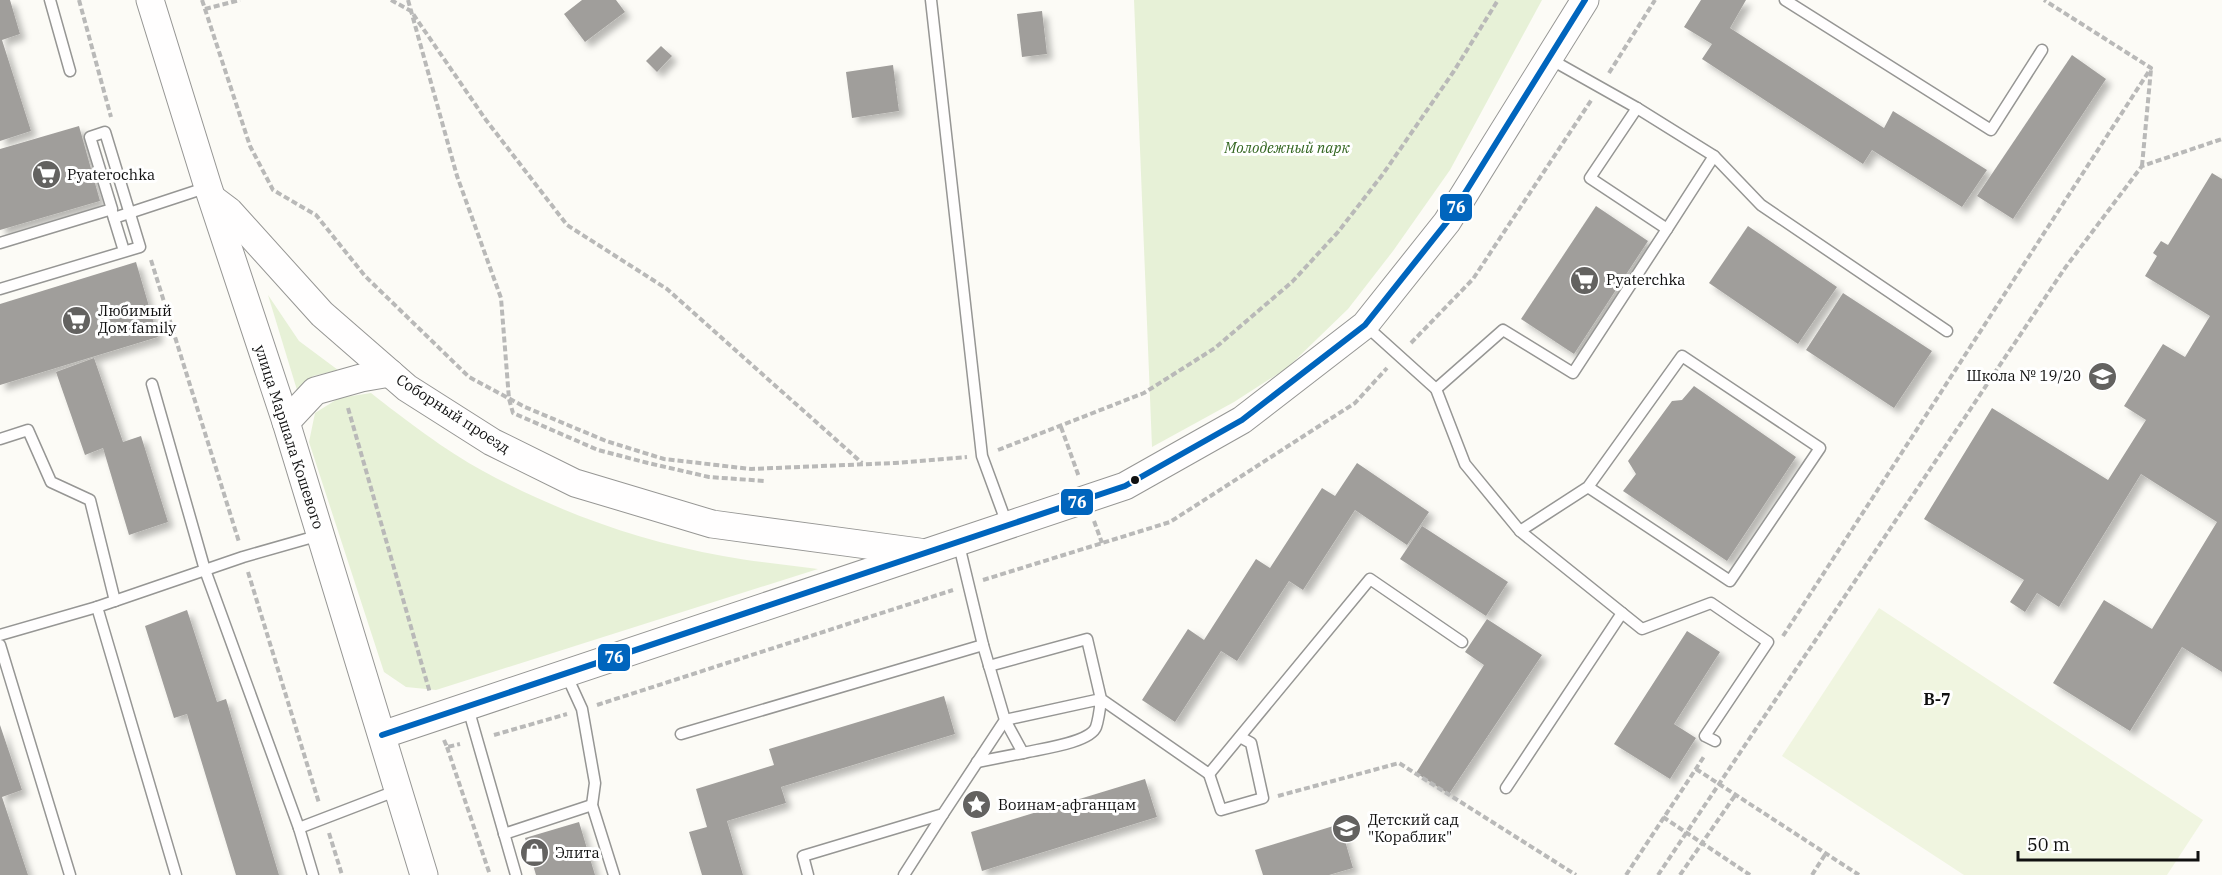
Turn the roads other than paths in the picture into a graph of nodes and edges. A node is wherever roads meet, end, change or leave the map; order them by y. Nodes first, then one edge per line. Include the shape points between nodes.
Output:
1 (50, 0) edge
2 (150, 0) edge
3 (162, 0) edge
4 (931, 0) edge
5 (1573, 0) edge
6 (1585, 0) edge
7 (1785, 0) edge
8 (2042, 50) dead end
9 (1550, 59) junction
10 (70, 71) dead end
11 (1637, 108) junction
12 (1714, 156) junction
13 (216, 199) junction
14 (113, 213) junction
15 (130, 213) junction
16 (1667, 230) junction
17 (0, 243) edge
18 (124, 251) junction
19 (0, 289) edge
20 (1365, 325) junction
21 (1947, 331) dead end
22 (390, 373) junction
23 (152, 384) dead end
24 (1436, 389) junction
25 (289, 419) junction
26 (0, 439) edge
27 (1588, 487) junction
28 (1006, 521) junction
29 (1520, 531) junction
30 (320, 535) junction
31 (957, 538) junction
32 (916, 552) junction
33 (206, 570) junction
34 (115, 601) junction
35 (97, 607) junction
36 (1622, 613) junction
37 (0, 635) edge
38 (1462, 642) dead end
39 (0, 645) edge
40 (983, 645) junction
41 (989, 666) junction
42 (564, 670) junction
43 (1101, 699) junction
44 (467, 703) junction
45 (1005, 720) junction
46 (385, 730) junction
47 (681, 734) dead end
48 (1240, 736) junction
49 (1714, 741) road end
50 (1023, 753) junction
51 (977, 762) junction
52 (1209, 774) junction
53 (1506, 788) dead end
54 (398, 790) junction
55 (592, 805) junction
56 (943, 814) junction
57 (299, 828) junction
58 (504, 834) junction
59 (70, 875) edge
60 (176, 875) edge
61 (313, 875) edge
62 (424, 875) edge
63 (435, 875) edge
64 (516, 875) edge
65 (614, 875) edge
66 (808, 875) edge
67 (904, 875) edge

1 - 10 lane
2 - 13 street, улица Маршала Кошевого
3 - 13 street
4 - 28 lane via 982,456
5 - 28 street via 1436,220 1362,317 1237,414 1121,480
6 - 9 street
7 - 8 lane via 1991,130
9 - 11 lane
9 - 20 street via 1446,222
11 - 12 lane
11 - 16 lane via 1590,178
12 - 16 lane
12 - 21 lane via 1761,205
13 - 15 lane
13 - 22 street, Соборный проезд via 322,314
13 - 25 street, улица Маршала Кошевого
14 - 15 lane
14 - 15 lane via 90,137 105,132
14 - 17 lane
14 - 18 lane
15 - 18 lane via 140,247
16 - 24 lane via 1573,373 1503,330
18 - 19 lane
20 - 24 lane
20 - 28 street via 1242,420 1125,486
22 - 25 street via 315,391
22 - 32 street, Соборный проезд via 492,442 574,483 712,524
23 - 33 lane
24 - 29 lane via 1465,464
25 - 30 street, улица Маршала Кошевого
25 - 46 street
26 - 34 lane via 28,430 51,482 90,500
27 - 27 lane via 1682,356 1820,448 1730,580
27 - 29 lane
28 - 31 street
29 - 36 lane
30 - 33 lane
30 - 46 street, улица Маршала Кошевого
31 - 32 street
31 - 40 lane
32 - 42 street
33 - 34 lane
33 - 57 lane
34 - 35 lane
35 - 37 lane
35 - 60 lane
36 - 49 lane via 1642,629 1711,603 1768,642 1705,736
36 - 53 lane
38 - 48 lane via 1370,579
39 - 59 lane
40 - 41 lane
40 - 47 lane
41 - 43 lane via 1088,639
41 - 45 lane
42 - 44 street
42 - 55 lane via 582,710 595,783
43 - 45 lane
43 - 50 lane via 1096,728 1081,740
43 - 52 lane
44 - 46 street
44 - 58 lane
45 - 50 lane
45 - 51 lane
46 - 54 street, улица Маршала Кошевого
46 - 63 street
48 - 52 lane
48 - 52 lane via 1251,743 1263,798 1221,810
50 - 51 lane
51 - 56 lane
54 - 57 lane
54 - 62 street, улица Маршала Кошевого
55 - 58 lane
55 - 65 lane
56 - 66 lane via 803,856
56 - 67 lane
57 - 61 lane
58 - 64 lane

